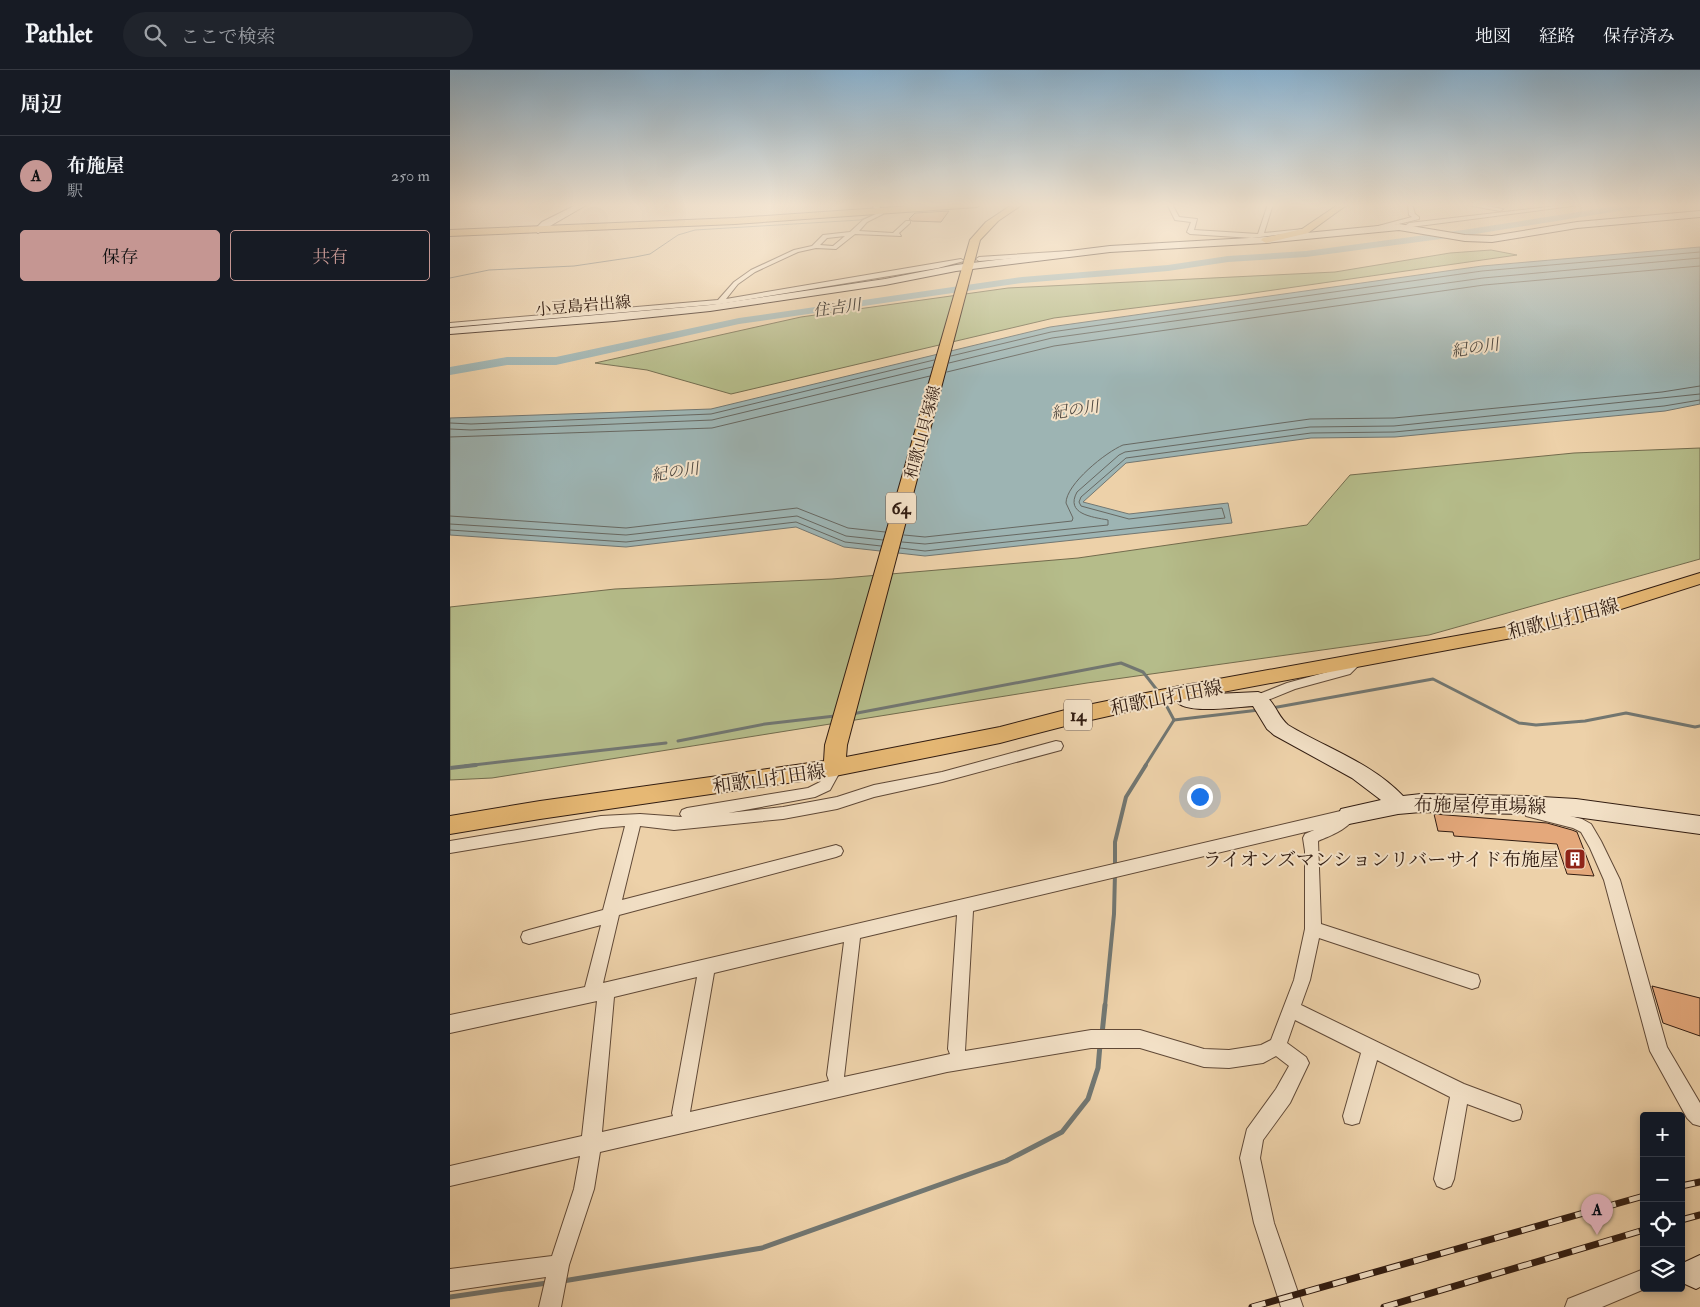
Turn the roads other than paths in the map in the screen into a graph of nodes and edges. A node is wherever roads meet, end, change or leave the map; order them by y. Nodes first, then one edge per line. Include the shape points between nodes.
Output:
1 (773, 262) edge
2 (982, 262) edge
3 (969, 263) junction
4 (946, 264) junction
5 (791, 296) junction
6 (720, 302) junction
7 (450, 325) edge
8 (450, 331) edge
9 (1700, 578) edge
10 (1358, 660) junction
11 (1180, 694) junction
12 (1264, 707) junction
13 (1056, 746) dead end
14 (835, 768) junction
15 (1398, 805) junction
16 (1525, 805) junction
17 (1349, 816) junction
18 (634, 820) junction
19 (450, 825) edge
20 (1699, 825) edge
21 (450, 847) edge
22 (836, 851) dead end
23 (965, 907) junction
24 (611, 912) junction
25 (1313, 929) junction
26 (853, 933) junction
27 (529, 937) dead end
28 (707, 966) junction
29 (1472, 981) dead end
30 (599, 992) junction
31 (1291, 1009) junction
32 (450, 1024) edge
33 (1277, 1046) junction
34 (1370, 1048) junction
35 (957, 1049) dead end
36 (836, 1075) dead end
37 (1460, 1092) junction
38 (1513, 1112) dead end
39 (681, 1113) dead end
40 (1352, 1116) dead end
41 (1700, 1117) edge
42 (591, 1145) junction
43 (450, 1176) edge
44 (1444, 1178) dead end
45 (559, 1265) junction
46 (450, 1280) edge
47 (1640, 1281) edge
48 (550, 1307) edge
49 (1292, 1307) edge
50 (1576, 1307) edge

1 - 6 street via 753,271
2 - 3 main road, 小豆島岩出線
3 - 4 street
3 - 5 main road, 小豆島岩出線 via 885,282
3 - 14 main road, 和歌山貝塚線 / 64 via 836,744
4 - 5 street
4 - 6 street
5 - 8 main road, 小豆島岩出線 via 640,316
6 - 7 street
9 - 10 main road, 和歌山打田線 / 14 via 1570,619
10 - 11 main road, 和歌山打田線 / 14
10 - 12 street via 1346,671 1291,686
11 - 12 main road via 1194,702
11 - 14 main road, 和歌山打田線 / 14
12 - 15 main road, 布施屋停車場線 via 1278,729 1382,787
13 - 18 street via 837,803 783,813 674,824
14 - 18 street via 825,786 810,793 703,812
14 - 19 main road, 和歌山打田線 / 14
15 - 16 main road, 布施屋停車場線
15 - 17 street
16 - 20 main road, 布施屋停車場線 via 1576,808
16 - 41 street via 1531,812 1586,828 1596,845 1612,880 1659,1051
17 - 23 street
17 - 25 street via 1310,838
18 - 21 street via 562,827
18 - 24 street
22 - 24 street
23 - 26 street
23 - 35 street
24 - 27 street
24 - 30 street
25 - 29 street
25 - 31 street via 1302,980
26 - 28 street
26 - 36 street
28 - 30 street
28 - 39 street
30 - 32 street
30 - 42 street
31 - 33 street
31 - 34 street
33 - 42 street via 1263,1054 1229,1059 1204,1058 1140,1039 1091,1039 947,1063
33 - 49 street via 1300,1063 1283,1096 1254,1136 1250,1158 1264,1223
34 - 37 street
34 - 40 street
37 - 38 street
37 - 44 street
42 - 43 street
42 - 45 street via 584,1189
45 - 46 street
45 - 48 street
47 - 50 street

